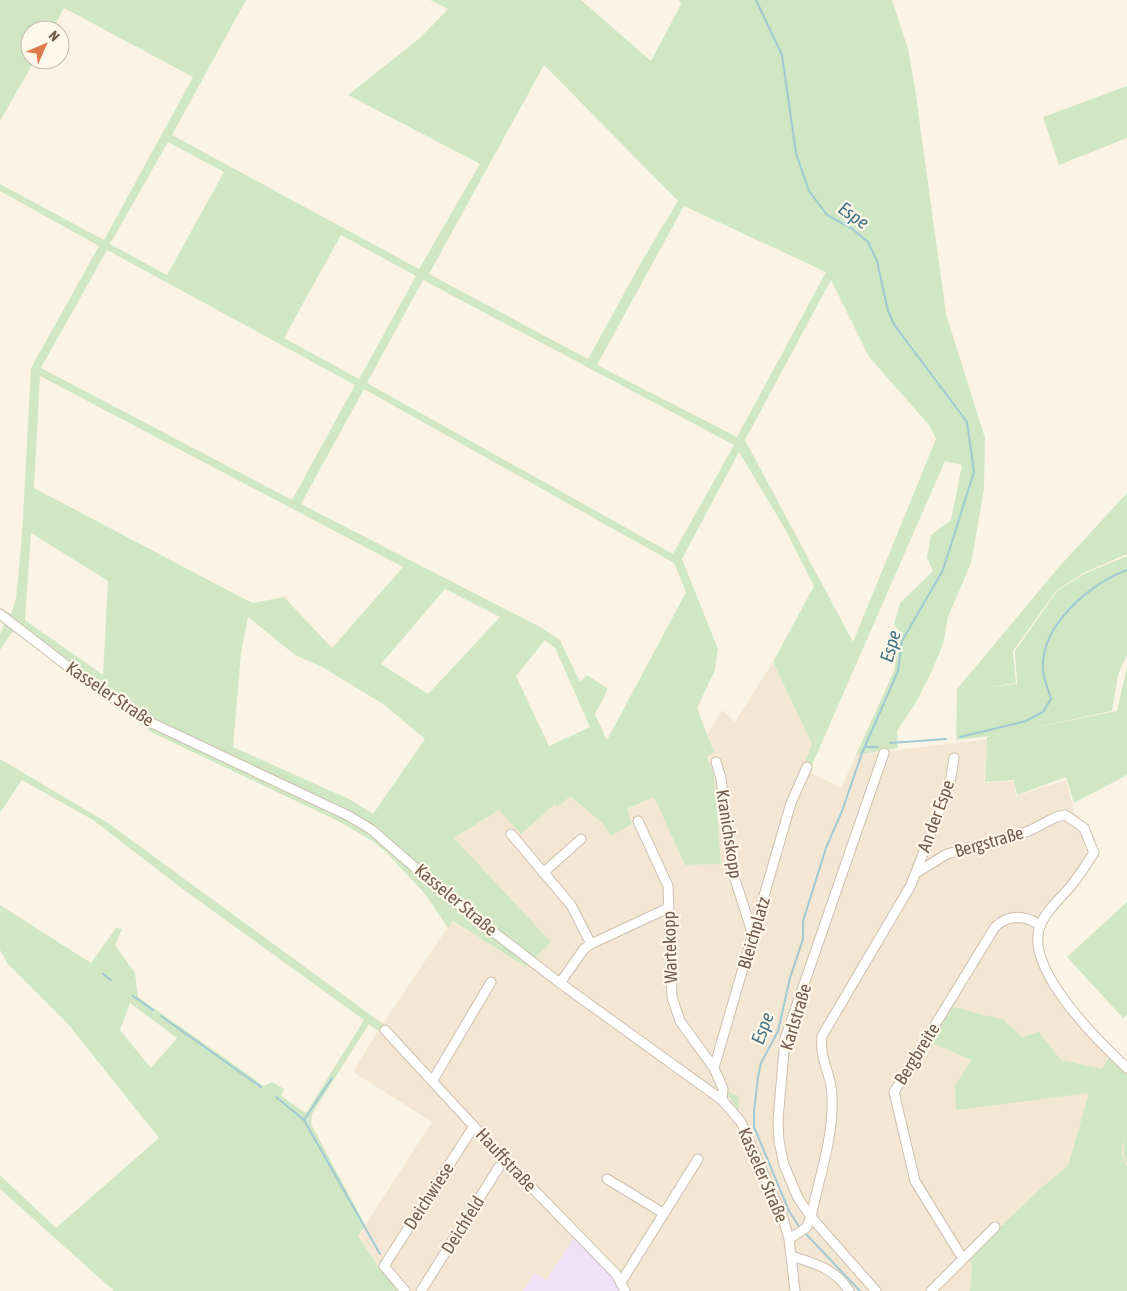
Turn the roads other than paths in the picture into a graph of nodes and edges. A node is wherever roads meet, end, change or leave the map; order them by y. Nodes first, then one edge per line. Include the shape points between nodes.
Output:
1 (0, 614) edge
2 (884, 753) dead end
3 (954, 758) dead end
4 (716, 762) dead end
5 (807, 767) dead end
6 (638, 821) dead end
7 (510, 834) dead end
8 (581, 839) dead end
9 (543, 873) junction
10 (916, 874) junction
11 (668, 908) junction
12 (1040, 925) junction
13 (754, 932) junction
14 (591, 944) junction
15 (491, 982) dead end
16 (560, 983) junction
17 (385, 1030) dead end
18 (714, 1068) junction
19 (1127, 1068) edge
20 (433, 1080) junction
21 (722, 1100) junction
22 (474, 1126) junction
23 (504, 1159) junction
24 (698, 1159) dead end
25 (606, 1179) dead end
26 (663, 1213) junction
27 (811, 1217) junction
28 (995, 1227) dead end
29 (789, 1239) junction
30 (791, 1256) junction
31 (963, 1259) junction
32 (621, 1282) junction
33 (406, 1291) edge
34 (421, 1291) edge
35 (625, 1291) edge
36 (795, 1291) edge
37 (849, 1291) edge
38 (876, 1291) edge
39 (931, 1291) edge

1 - 16 street, Kasseler Straße via 83,678 152,723 349,816 372,830 452,900
2 - 27 street, Karlstraße via 786,1039 779,1141 790,1183
3 - 10 street, An der Espe via 950,783
4 - 13 street, Kranichskopp via 721,778 731,867
5 - 13 street, Bleichplatz via 791,804
6 - 11 street, Wartekopp via 668,886
7 - 9 street
8 - 9 street
9 - 14 street via 571,905
10 - 12 street, Bergstraße via 960,848 1029,831 1065,815 1084,828 1094,853
10 - 27 street, Bergstraße via 822,1036 820,1051 832,1094 831,1125
11 - 14 street
11 - 18 street, Wartekopp via 672,997 680,1021
12 - 19 street via 1040,957 1056,987 1077,1018
12 - 31 street, Bergbreite via 1020,916 1010,918 995,928 894,1092 915,1181
13 - 18 street, Bleichplatz
14 - 16 street
15 - 20 street
16 - 21 street, Kasseler Straße
17 - 20 street, Hauffstraße
18 - 21 street via 723,1089
20 - 22 street, Hauffstraße
21 - 29 street, Kasseler Straße via 741,1122
22 - 23 street, Hauffstraße
22 - 33 street, Deichwiese via 384,1266
23 - 32 street, Hauffstraße
23 - 34 street, Deichfeld
24 - 26 street
25 - 26 street
26 - 32 street
27 - 29 street, Bergstraße via 802,1231
27 - 38 street, Karlstraße
28 - 31 street
29 - 30 street, Kasseler Straße
30 - 36 street, Kasseler Straße
30 - 37 street via 836,1274
31 - 39 street
32 - 35 street, Hauffstraße

